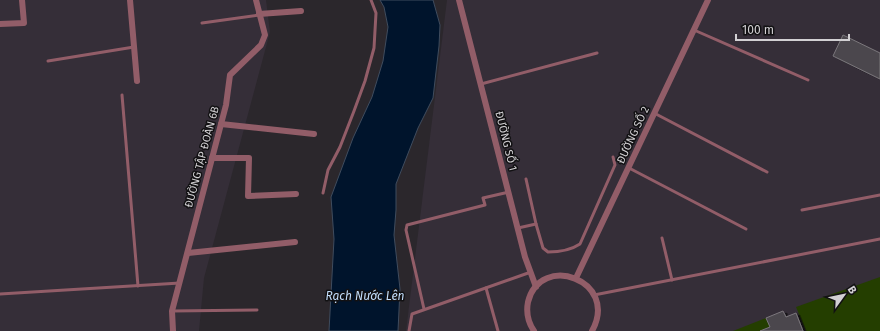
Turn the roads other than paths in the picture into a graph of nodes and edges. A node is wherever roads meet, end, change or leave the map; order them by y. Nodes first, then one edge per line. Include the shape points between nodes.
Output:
1 (22, 0) edge
2 (130, 0) edge
3 (256, 0) edge
4 (371, 0) edge
5 (459, 0) edge
6 (708, 0) edge
7 (300, 11) dead end
8 (259, 14) junction
9 (202, 23) dead end
10 (0, 24) edge
11 (694, 30) junction
12 (134, 47) junction
13 (597, 53) dead end
14 (48, 60) dead end
15 (808, 80) dead end
16 (137, 81) dead end
17 (481, 84) junction
18 (122, 95) dead end
19 (654, 113) junction
20 (221, 124) junction
21 (314, 134) dead end
22 (613, 157) dead end
23 (212, 158) junction
24 (629, 168) junction
25 (767, 172) dead end
26 (526, 179) dead end
27 (509, 192) junction
28 (323, 193) dead end
29 (296, 194) dead end
30 (880, 195) edge
31 (802, 210) dead end
32 (536, 224) junction
33 (518, 228) junction
34 (746, 229) dead end
35 (662, 238) dead end
36 (880, 239) edge
37 (295, 242) dead end
38 (188, 253) junction
39 (531, 272) junction
40 (576, 278) junction
41 (672, 280) junction
42 (180, 283) junction
43 (138, 286) junction
44 (536, 287) junction
45 (486, 288) junction
46 (0, 294) edge
47 (594, 295) junction
48 (424, 309) junction
49 (257, 310) dead end
50 (172, 311) junction
51 (173, 331) edge
52 (409, 331) edge
53 (498, 331) edge
54 (534, 331) edge
55 (592, 331) edge

1 - 10 street via 24,23
2 - 12 street
3 - 8 street, ĐƯỜNG TẬP ĐOÀN 6B
4 - 28 lane via 376,13 374,48 354,111 328,170
5 - 17 street, ĐƯỜNG SỐ 1
6 - 11 street, ĐƯỜNG SỐ 2
7 - 8 street
8 - 9 lane
8 - 20 street, ĐƯỜNG TẬP ĐOÀN 6B via 264,35 261,45 230,75
11 - 15 lane
11 - 19 street, ĐƯỜNG SỐ 2
12 - 14 lane
12 - 16 street
13 - 17 lane
17 - 27 street, ĐƯỜNG SỐ 1
18 - 43 lane
19 - 24 street, ĐƯỜNG SỐ 2
19 - 25 lane
20 - 21 street
20 - 23 street, ĐƯỜNG TẬP ĐOÀN 6B
22 - 32 lane via 615,165 580,244 548,252 543,248
23 - 29 street via 249,158 248,196
23 - 38 street, ĐƯỜNG TẬP ĐOÀN 6B
24 - 34 lane
24 - 40 street, ĐƯỜNG SỐ 2
26 - 32 lane
27 - 33 street, ĐƯỜNG SỐ 1
27 - 48 lane via 483,198 485,205 406,225
30 - 31 lane
32 - 33 lane
33 - 39 street, ĐƯỜNG SỐ 1
35 - 41 lane
36 - 41 lane
37 - 38 street
38 - 42 street, ĐƯỜNG TẬP ĐOÀN 6B
39 - 44 street, ĐƯỜNG SỐ 1
39 - 45 lane
40 - 44 street via 556,276
40 - 47 street via 585,283
41 - 47 lane
42 - 43 lane
42 - 50 street, ĐƯỜNG TẬP ĐOÀN 6B
43 - 46 lane
44 - 54 street via 527,307 529,322
45 - 48 lane
45 - 53 lane
47 - 55 street via 597,302 597,318
48 - 52 lane via 412,314
49 - 50 lane
50 - 51 street, ĐƯỜNG TẬP ĐOÀN 6B

